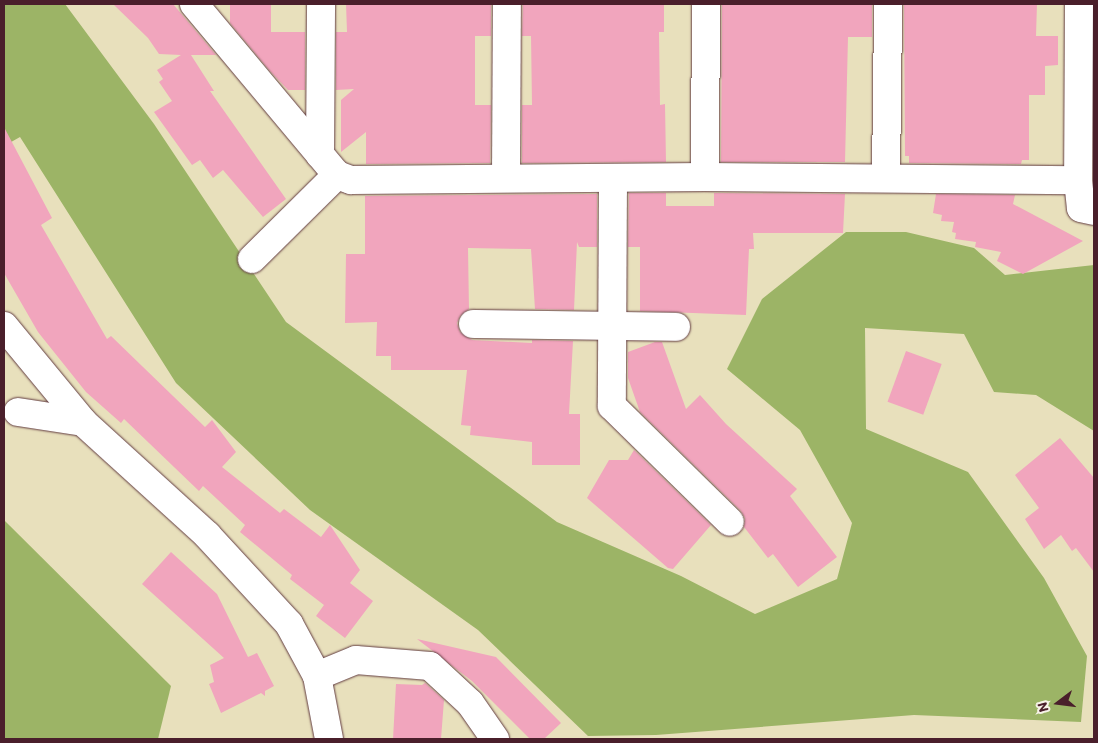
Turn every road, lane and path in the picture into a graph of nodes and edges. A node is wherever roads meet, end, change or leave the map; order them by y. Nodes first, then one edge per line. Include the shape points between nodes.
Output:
1 (194, 4) edge
2 (321, 4) edge
3 (507, 4) edge
4 (706, 4) edge
5 (888, 4) edge
6 (1079, 4) edge
7 (1087, 56) edge
8 (328, 165) junction
9 (705, 177) junction
10 (886, 177) junction
11 (506, 178) junction
12 (613, 178) junction
13 (1078, 180) junction
14 (1094, 211) edge
15 (252, 259) dead end
16 (473, 324) dead end
17 (4, 326) edge
18 (611, 326) junction
19 (676, 327) dead end
20 (18, 412) dead end
21 (83, 422) junction
22 (730, 522) dead end
23 (317, 676) junction
24 (329, 739) edge
25 (495, 739) edge

1 - 8 street
2 - 8 street
3 - 11 street
4 - 9 street
5 - 10 street
6 - 7 street
7 - 13 street
8 - 11 street via 351,180
8 - 15 street
9 - 10 street
9 - 12 street
10 - 13 street
11 - 12 street
12 - 18 street
13 - 14 street via 1081,208
16 - 18 street
17 - 21 street
18 - 19 street
18 - 22 street via 612,406
20 - 21 street
21 - 23 street via 207,535 289,624
23 - 24 street
23 - 25 street via 356,660 430,666 470,703

